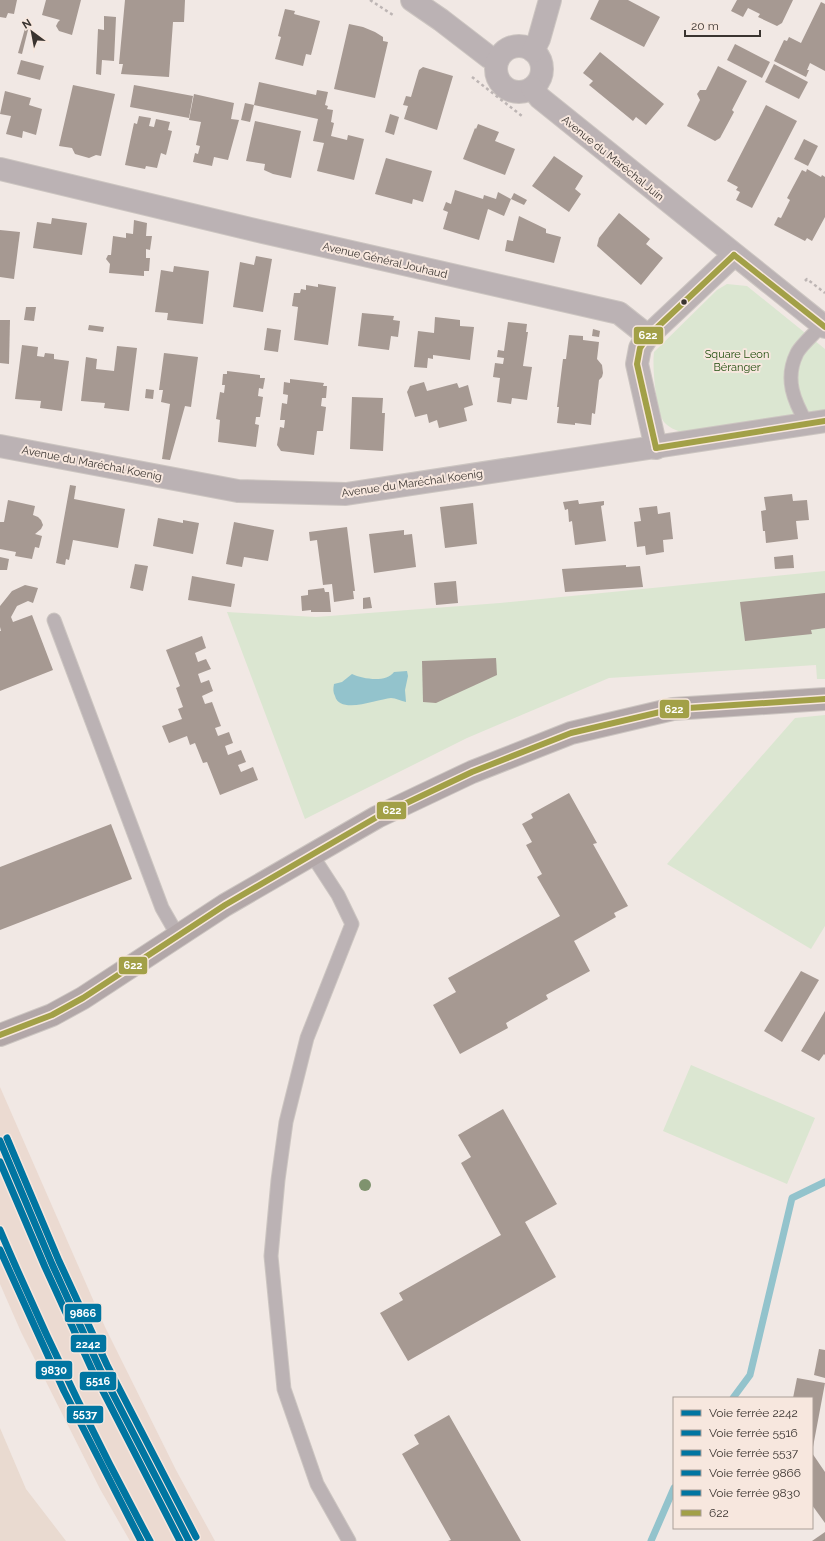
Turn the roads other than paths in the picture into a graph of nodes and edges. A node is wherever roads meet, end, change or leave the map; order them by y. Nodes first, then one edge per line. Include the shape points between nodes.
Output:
1 (412, 0) edge
2 (550, 0) edge
3 (533, 51) junction
4 (497, 61) junction
5 (532, 88) junction
6 (0, 169) edge
7 (734, 254) junction
8 (824, 326) edge
9 (648, 336) junction
10 (816, 423) edge
11 (0, 446) edge
12 (656, 448) junction
13 (54, 620) dead end
14 (825, 699) edge
15 (312, 855) junction
16 (178, 936) junction
17 (4, 1034) edge
18 (349, 1541) edge

1 - 4 street
2 - 3 street
3 - 4 street via 526,47 512,47
3 - 5 street via 541,62 542,69 541,77
4 - 5 street via 497,76 505,88 519,93
5 - 7 street, Avenue du Maréchal Juin via 540,98
6 - 9 street, Avenue Général Jouhaud via 619,313
7 - 8 street, Avenue du Maréchal Juin
7 - 9 street
8 - 10 lane via 797,353 790,376 795,403
9 - 12 street via 640,348 637,364
10 - 12 street, Avenue du Maréchal Koenig
11 - 12 street, Avenue du Maréchal Koenig via 238,491 346,494
13 - 16 lane via 162,908
14 - 15 street via 673,709 571,733 458,778 377,817
15 - 16 street via 225,905
15 - 18 lane via 338,895 352,924 307,1038 286,1122 272,1256 284,1389 317,1484
16 - 17 street via 83,998 52,1015

